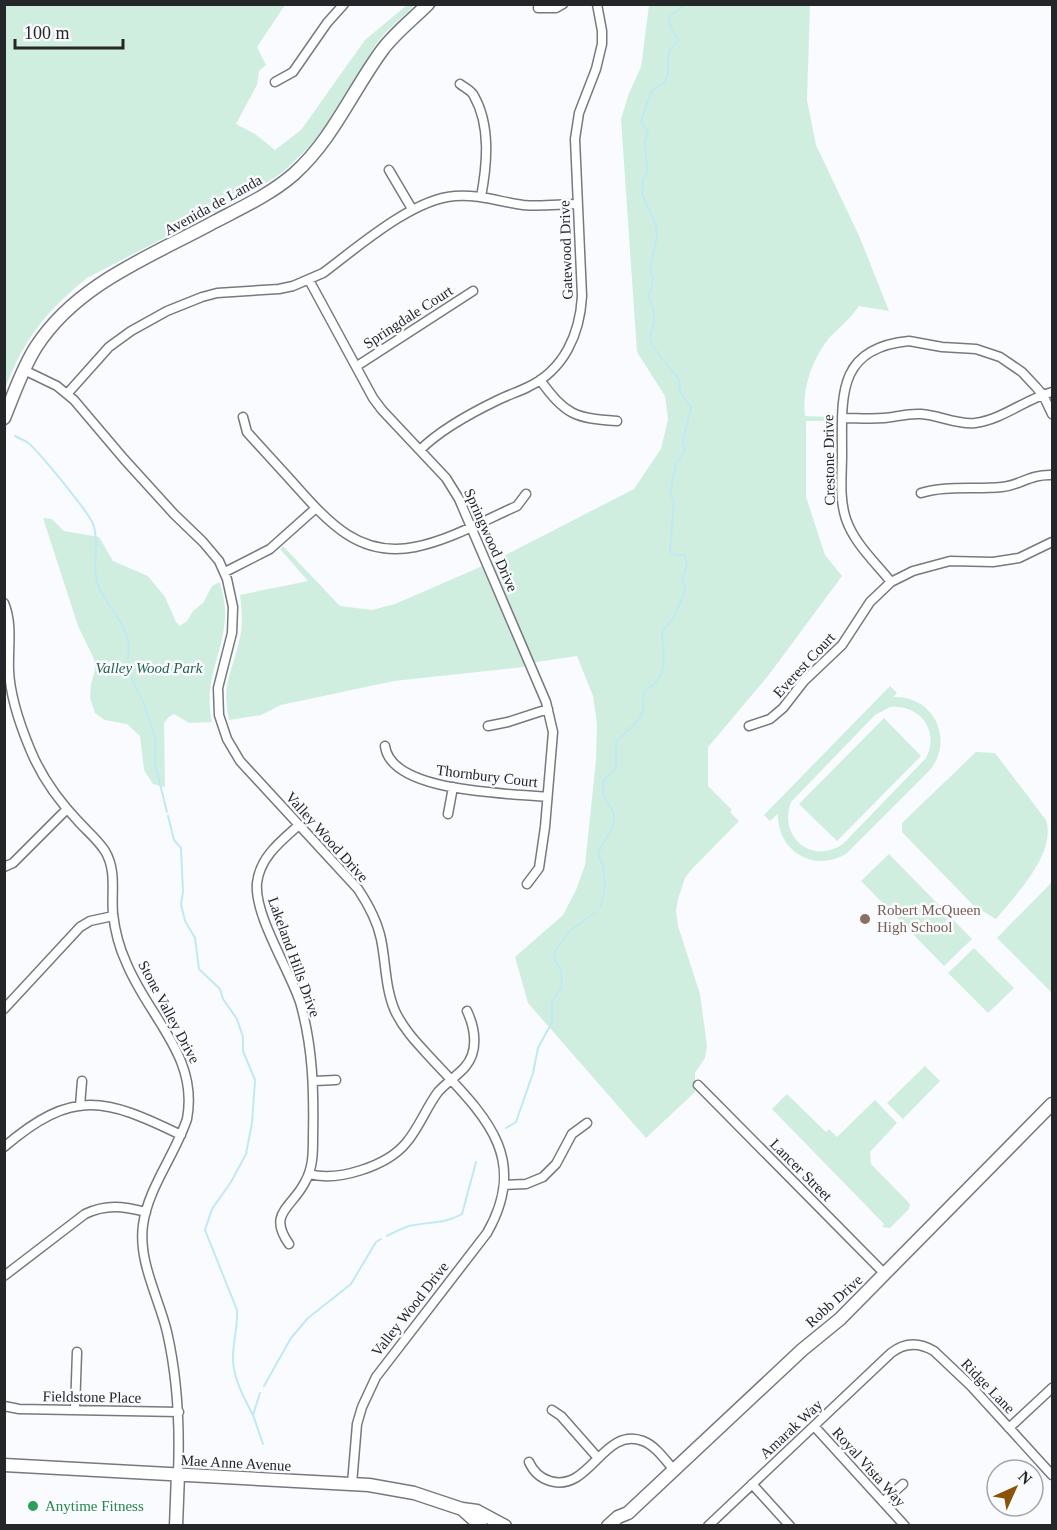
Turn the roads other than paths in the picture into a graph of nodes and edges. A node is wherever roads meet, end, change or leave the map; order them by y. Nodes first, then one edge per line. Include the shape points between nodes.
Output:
1 (344, 4) edge
2 (428, 4) edge
3 (563, 4) edge
4 (597, 4) edge
5 (538, 8) dead end
6 (275, 82) dead end
7 (460, 84) dead end
8 (388, 170) dead end
9 (481, 197) junction
10 (578, 204) junction
11 (412, 209) junction
12 (309, 280) junction
13 (473, 291) dead end
14 (357, 366) junction
15 (24, 370) junction
16 (540, 380) junction
17 (1053, 392) edge
18 (67, 394) junction
19 (1043, 395) junction
20 (1053, 414) edge
21 (4, 417) edge
22 (243, 417) dead end
23 (842, 418) junction
24 (618, 421) dead end
25 (420, 450) junction
26 (1053, 475) edge
27 (921, 492) dead end
28 (526, 494) dead end
29 (316, 508) junction
30 (471, 526) junction
31 (1053, 542) edge
32 (225, 572) junction
33 (891, 582) junction
34 (4, 603) edge
35 (548, 709) junction
36 (488, 726) dead end
37 (749, 726) dead end
38 (553, 742) joint
39 (385, 746) dead end
40 (453, 787) junction
41 (547, 797) junction
42 (67, 809) junction
43 (448, 814) dead end
44 (299, 825) junction
45 (4, 867) edge
46 (527, 884) dead end
47 (113, 916) junction
48 (4, 1010) edge
49 (467, 1011) dead end
50 (336, 1080) dead end
51 (450, 1080) junction
52 (82, 1081) dead end
53 (314, 1081) junction
54 (698, 1085) dead end
55 (1053, 1104) edge
56 (80, 1106) junction
57 (587, 1123) dead end
58 (181, 1135) junction
59 (4, 1147) edge
60 (309, 1174) junction
61 (504, 1185) junction
62 (146, 1212) junction
63 (290, 1244) dead end
64 (885, 1274) junction
65 (4, 1276) edge
66 (76, 1352) dead end
67 (891, 1353) joint
68 (1053, 1388) edge
69 (4, 1406) edge
70 (75, 1410) junction
71 (552, 1410) dead end
72 (179, 1412) junction
73 (814, 1426) junction
74 (1009, 1428) junction
75 (598, 1458) junction
76 (529, 1462) dead end
77 (4, 1465) edge
78 (674, 1470) junction
79 (178, 1474) junction
80 (1053, 1475) edge
81 (352, 1484) junction
82 (752, 1484) junction
83 (903, 1484) dead end
84 (883, 1502) junction
85 (462, 1509) junction
86 (628, 1513) junction
87 (176, 1526) edge
88 (481, 1526) edge
89 (505, 1526) edge
90 (608, 1526) edge
91 (623, 1526) edge
92 (708, 1526) edge
93 (790, 1526) edge
94 (905, 1526) edge

1 - 6 street via 293,72
2 - 15 main road, Avenida de Landa via 384,48 332,132 292,176 256,200 87,292 45,334
3 - 5 street
4 - 10 street, Gatewood Drive via 602,31 599,57 576,126
7 - 9 street via 474,94 484,127 486,158
8 - 11 street
9 - 10 street via 532,206
9 - 11 street via 443,197
10 - 16 street, Gatewood Drive via 582,296 579,325 568,351
11 - 12 street
12 - 14 street, Springwood Drive
12 - 18 street via 279,289 217,293 167,311 109,347
13 - 14 street, Springdale Court
14 - 25 street, Springwood Drive via 382,410
15 - 18 street, Valley Wood Drive
15 - 21 main road, Avenida de Landa
16 - 24 street via 570,412 590,419
16 - 25 street, Gatewood Drive via 436,435
17 - 19 street
18 - 32 street, Valley Wood Drive via 211,551
19 - 20 street
19 - 23 street via 1007,413 974,423 913,413
19 - 23 street, Crestone Drive via 1016,367 988,352 909,341 870,352 853,369 843,390
22 - 29 street via 247,432
23 - 33 street, Crestone Drive via 841,489 845,518 854,538
25 - 30 street, Springwood Drive via 453,488
26 - 27 street via 1036,475 1004,487 935,488
28 - 30 street via 517,506
29 - 30 street via 351,538 388,549 428,544
29 - 32 street via 270,549
30 - 35 street, Springwood Drive
31 - 33 street, Everest Court via 1019,558 950,561
32 - 44 street, Valley Wood Drive via 233,620 218,688 222,728 240,760
33 - 37 street, Everest Court via 870,602 842,645 804,681 783,708 770,719
34 - 42 street, Stone Valley Drive via 10,627 9,675 18,716 40,771
35 - 36 street
35 - 38 street, Springwood Drive
38 - 41 street, Thornbury Court
39 - 40 street, Thornbury Court via 390,761 401,771 419,780
40 - 41 street, Thornbury Court
40 - 43 street
41 - 46 street via 542,858
42 - 45 street via 13,864
42 - 47 street, Stone Valley Drive via 101,844 110,861
44 - 51 street, Valley Wood Drive via 366,900 377,926 396,1012 411,1037
44 - 53 street, Lakeland Hills Drive via 266,858 258,876 257,895 299,999
47 - 48 street via 80,927
47 - 58 street, Stone Valley Drive via 126,964 185,1069 190,1094
49 - 51 street via 474,1026 472,1053 466,1066
50 - 53 street
51 - 60 street via 408,1141 393,1155 345,1175
51 - 61 street, Valley Wood Drive via 493,1132 502,1158
52 - 56 street
53 - 60 street, Lakeland Hills Drive
54 - 64 street, Lancer Street
55 - 64 main road, Robb Drive
56 - 58 street via 122,1108
56 - 59 street via 41,1119
57 - 61 street via 572,1134 556,1164 543,1177 526,1184
58 - 62 street, Stone Valley Drive
60 - 63 street, Lakeland Hills Drive via 281,1216 280,1231
61 - 81 street, Valley Wood Drive via 487,1233 385,1362 368,1391 357,1424
62 - 65 street via 115,1206 94,1209
62 - 72 street, Stone Valley Drive via 143,1252 167,1332
64 - 78 main road, Robb Drive via 840,1320 802,1350
66 - 70 street
67 - 73 street, Amarak Way
67 - 74 street, Ridge Lane via 913,1344 934,1351
68 - 74 street
69 - 70 street, Fieldstone Place
70 - 72 street, Fieldstone Place
71 - 75 street
72 - 79 street, Stone Valley Drive
73 - 82 street, Amarak Way
73 - 84 street, Royal Vista Way
74 - 80 street, Ridge Lane
75 - 76 street via 577,1478 560,1482 542,1477
75 - 78 street via 616,1443 634,1439 651,1446
77 - 79 main road, Mae Anne Avenue
78 - 86 main road, Robb Drive
79 - 81 main road, Mae Anne Avenue
79 - 87 main road, Stone Valley Drive
81 - 85 main road, Mae Anne Avenue via 399,1490
82 - 92 street, Amarak Way
82 - 93 street
83 - 84 street
84 - 94 street, Royal Vista Way
85 - 88 main road, Mae Anne Avenue
85 - 89 main road, Mae Anne Avenue via 482,1513
86 - 90 main road, Robb Drive
86 - 91 main road, Robb Drive

